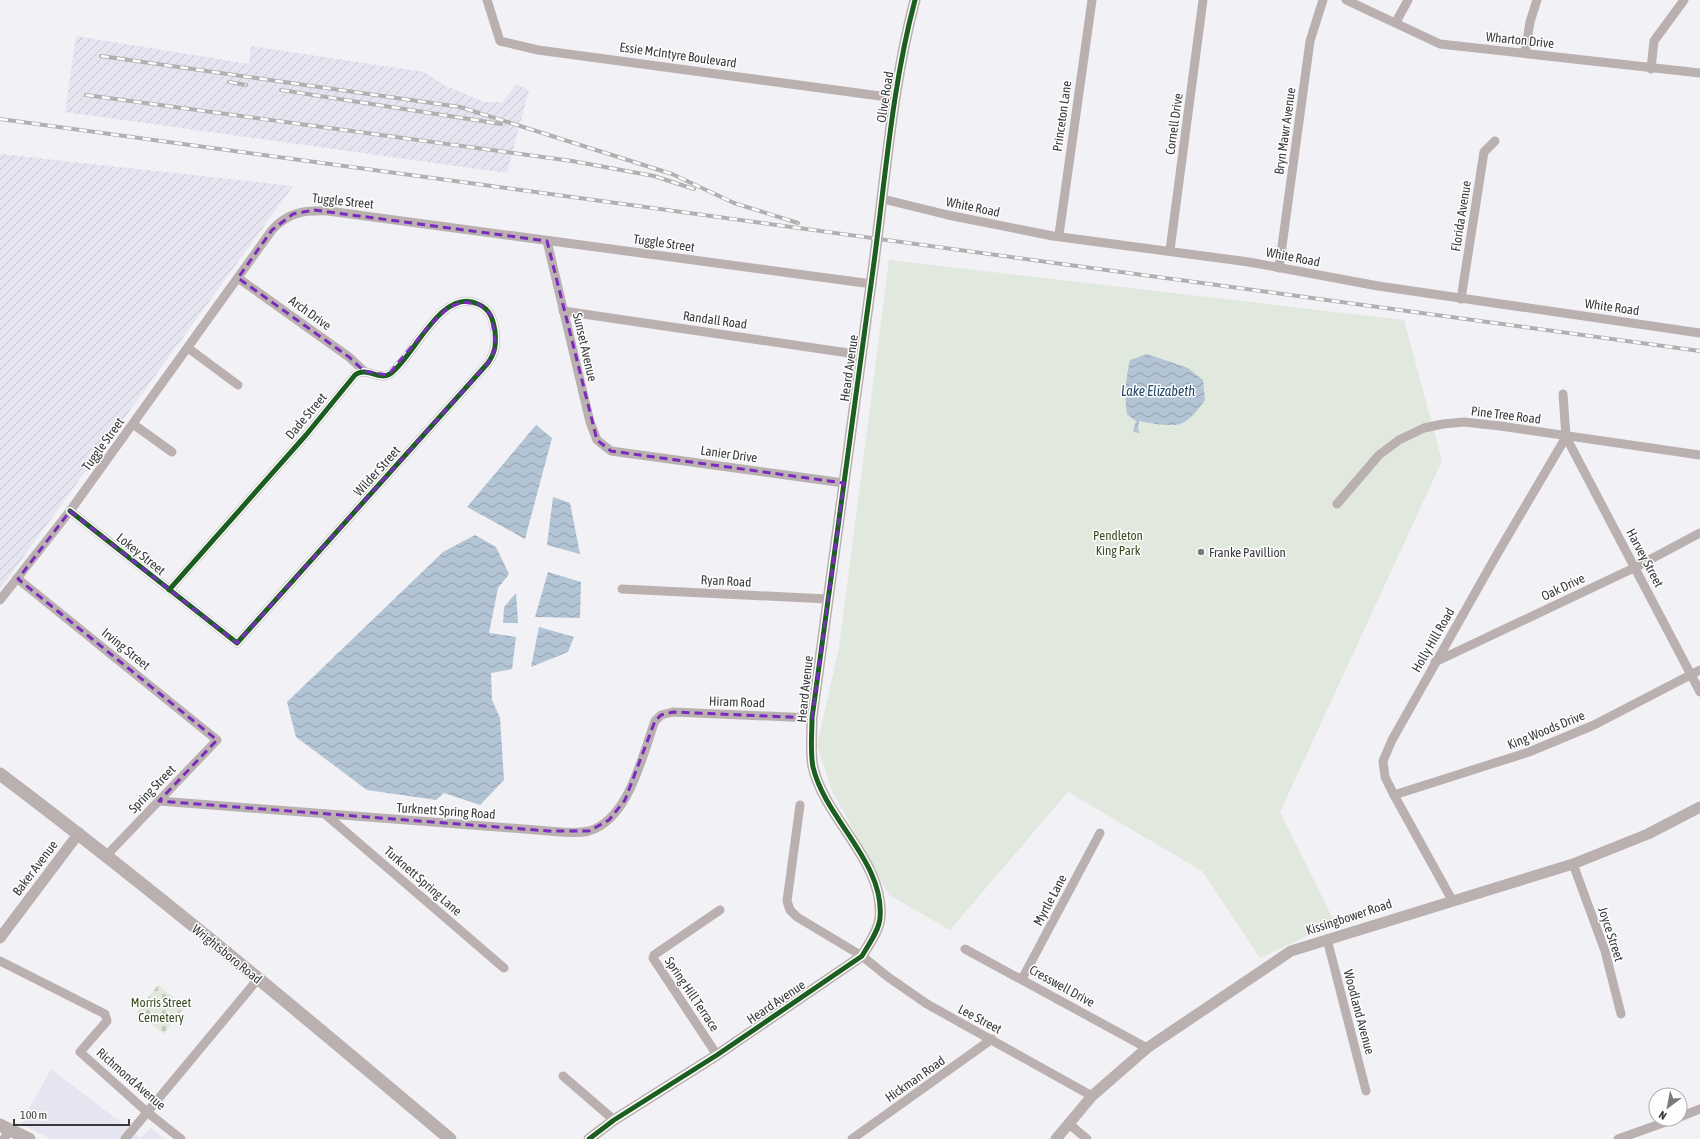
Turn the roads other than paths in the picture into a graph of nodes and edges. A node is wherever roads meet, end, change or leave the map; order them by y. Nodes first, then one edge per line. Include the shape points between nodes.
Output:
1 (487, 0) edge
2 (915, 0) edge
3 (1092, 0) edge
4 (1203, 0) edge
5 (1323, 0) edge
6 (1346, 0) edge
7 (1408, 0) edge
8 (1537, 0) edge
9 (1684, 0) edge
10 (1396, 22) junction
11 (1525, 53) junction
12 (1651, 69) junction
13 (1700, 73) edge
14 (895, 98) junction
15 (1495, 140) dead end
16 (883, 199) junction
17 (1058, 236) junction
18 (547, 241) junction
19 (1170, 250) junction
20 (1279, 268) junction
21 (238, 278) junction
22 (872, 284) junction
23 (1460, 299) junction
24 (563, 311) junction
25 (1700, 333) edge
26 (188, 348) junction
27 (862, 355) junction
28 (364, 371) junction
29 (238, 386) dead end
30 (1563, 394) dead end
31 (133, 424) junction
32 (1566, 437) junction
33 (610, 451) joint
34 (172, 452) dead end
35 (1700, 455) edge
36 (844, 483) junction
37 (1337, 504) dead end
38 (70, 511) junction
39 (1700, 533) edge
40 (1636, 567) junction
41 (18, 578) junction
42 (622, 589) dead end
43 (169, 590) junction
44 (828, 599) junction
45 (0, 600) edge
46 (237, 643) joint
47 (1435, 662) junction
48 (1700, 670) edge
49 (1691, 674) junction
50 (1700, 692) edge
51 (662, 715) joint
52 (812, 718) junction
53 (217, 740) joint
54 (0, 774) edge
55 (1394, 795) junction
56 (159, 801) junction
57 (800, 805) dead end
58 (1700, 807) edge
59 (325, 814) junction
60 (79, 833) junction
61 (1100, 833) dead end
62 (106, 856) junction
63 (1573, 864) junction
64 (1452, 900) junction
65 (720, 910) dead end
66 (0, 938) edge
67 (1327, 939) junction
68 (965, 948) dead end
69 (862, 956) junction
70 (0, 961) edge
71 (504, 968) dead end
72 (258, 979) junction
73 (1022, 979) junction
74 (1621, 1014) dead end
75 (992, 1040) junction
76 (1147, 1048) junction
77 (717, 1055) junction
78 (563, 1076) dead end
79 (1366, 1091) dead end
80 (1092, 1096) junction
81 (1700, 1109) edge
82 (147, 1112) junction
83 (1688, 1114) edge
84 (614, 1120) junction
85 (1068, 1123) junction
86 (1655, 1127) edge
87 (4, 1131) edge
88 (1632, 1137) edge
89 (29, 1139) edge
90 (125, 1139) edge
91 (182, 1139) edge
92 (450, 1139) edge
93 (588, 1139) edge
94 (852, 1139) edge
95 (1056, 1139) edge
96 (1087, 1139) edge
97 (1618, 1139) edge

1 - 14 street, Essie McIntyre Boulevard via 500,41 538,50
2 - 14 street, Olive Road
3 - 17 street, Princeton Lane
4 - 19 street, Cornell Drive
5 - 20 street, Bryn Mawr Avenue via 1310,41
6 - 10 street, Wharton Drive
7 - 10 street
8 - 11 street
9 - 12 street via 1654,41
10 - 11 street, Wharton Drive via 1440,44 1487,51
11 - 12 street, Wharton Drive
12 - 13 street, Wharton Drive
14 - 16 street, Olive Road
15 - 23 street, Florida Avenue via 1484,152
16 - 17 street, White Road via 948,215
16 - 22 street, Heard Avenue
17 - 19 street, White Road
18 - 21 street, Tuggle Street via 307,210 293,214 274,228
18 - 22 street, Tuggle Street
18 - 24 street, Sunset Avenue
19 - 20 street, White Road
20 - 23 street, White Road
21 - 26 street, Tuggle Street
21 - 28 street, Arch Drive via 349,357
22 - 27 street, Heard Avenue
23 - 25 street, White Road
24 - 27 street, Randall Road
24 - 33 street, Sunset Avenue via 590,422 597,440
26 - 29 street
26 - 31 street, Tuggle Street
27 - 36 street, Heard Avenue
28 - 43 street, Dade Street via 350,380 306,436
28 - 46 street, Wilder Street via 380,376 388,375 428,327 448,308 462,302 468,301 486,308 494,321 496,347 488,363
30 - 32 street
31 - 34 street
31 - 38 street, Tuggle Street
32 - 35 street, Pine Tree Road
32 - 37 street, Pine Tree Road via 1464,422 1424,428 1399,440 1379,455
32 - 40 street, Harvey Street
32 - 47 street, Holly Hill Road
33 - 36 street, Lanier Drive
36 - 44 street, Heard Avenue
38 - 41 street, Tuggle Street
38 - 43 street, Lokey Street
39 - 40 street, Oak Drive
40 - 47 street, Oak Drive
40 - 49 street, Harvey Street
41 - 45 street, Tuggle Street
41 - 53 street, Irving Street
42 - 44 street, Ryan Road
43 - 46 street, Lokey Street
44 - 52 street, Heard Avenue
47 - 55 street, Holly Hill Road via 1383,761 1386,778
48 - 49 street, King Woods Drive
49 - 50 street, Harvey Street
49 - 55 street, King Woods Drive via 1594,724 1529,752
51 - 52 street, Hiram Road via 673,712
51 - 59 street, Turknett Spring Road via 654,722 625,800 609,820 589,830 549,832
52 - 69 street, Heard Avenue via 813,767 822,790 877,885 880,918
53 - 56 street, Spring Street
54 - 60 main road, Wrightsboro Road
55 - 64 street, Holly Hill Road
56 - 59 street, Turknett Spring Road
56 - 62 street, Spring Street
57 - 69 street via 788,901 790,910 797,917
58 - 63 street, Kissingbower Road via 1648,834
59 - 71 street, Turknett Spring Lane
60 - 62 main road, Wrightsboro Road
60 - 66 street, Baker Avenue
61 - 73 street, Myrtle Lane
62 - 72 main road, Wrightsboro Road
63 - 64 street, Kissingbower Road
63 - 74 street, Joyce Street via 1605,951
64 - 67 street, Kissingbower Road
65 - 77 street, Spring Hill Terrace via 654,954 653,958
67 - 76 street, Kissingbower Road via 1291,951
67 - 79 street, Woodland Avenue
68 - 73 street, Cresswell Drive
69 - 75 street, Lee Street via 888,978 927,1004
69 - 77 street, Heard Avenue
70 - 82 street, Richmond Avenue via 105,1014 107,1021 80,1052
72 - 82 street
72 - 92 main road, Wrightsboro Road
73 - 76 street, Cresswell Drive
75 - 80 street, Lee Street
75 - 94 street, Hickman Road
76 - 80 street, Kissingbower Road
77 - 84 street, Heard Avenue
78 - 84 street
80 - 85 street, Kissingbower Road
81 - 83 street
82 - 90 street
82 - 91 street, Richmond Avenue
84 - 93 street, Heard Avenue
85 - 95 street, Kissingbower Road
85 - 96 street
86 - 88 street
87 - 89 main road
88 - 97 street

